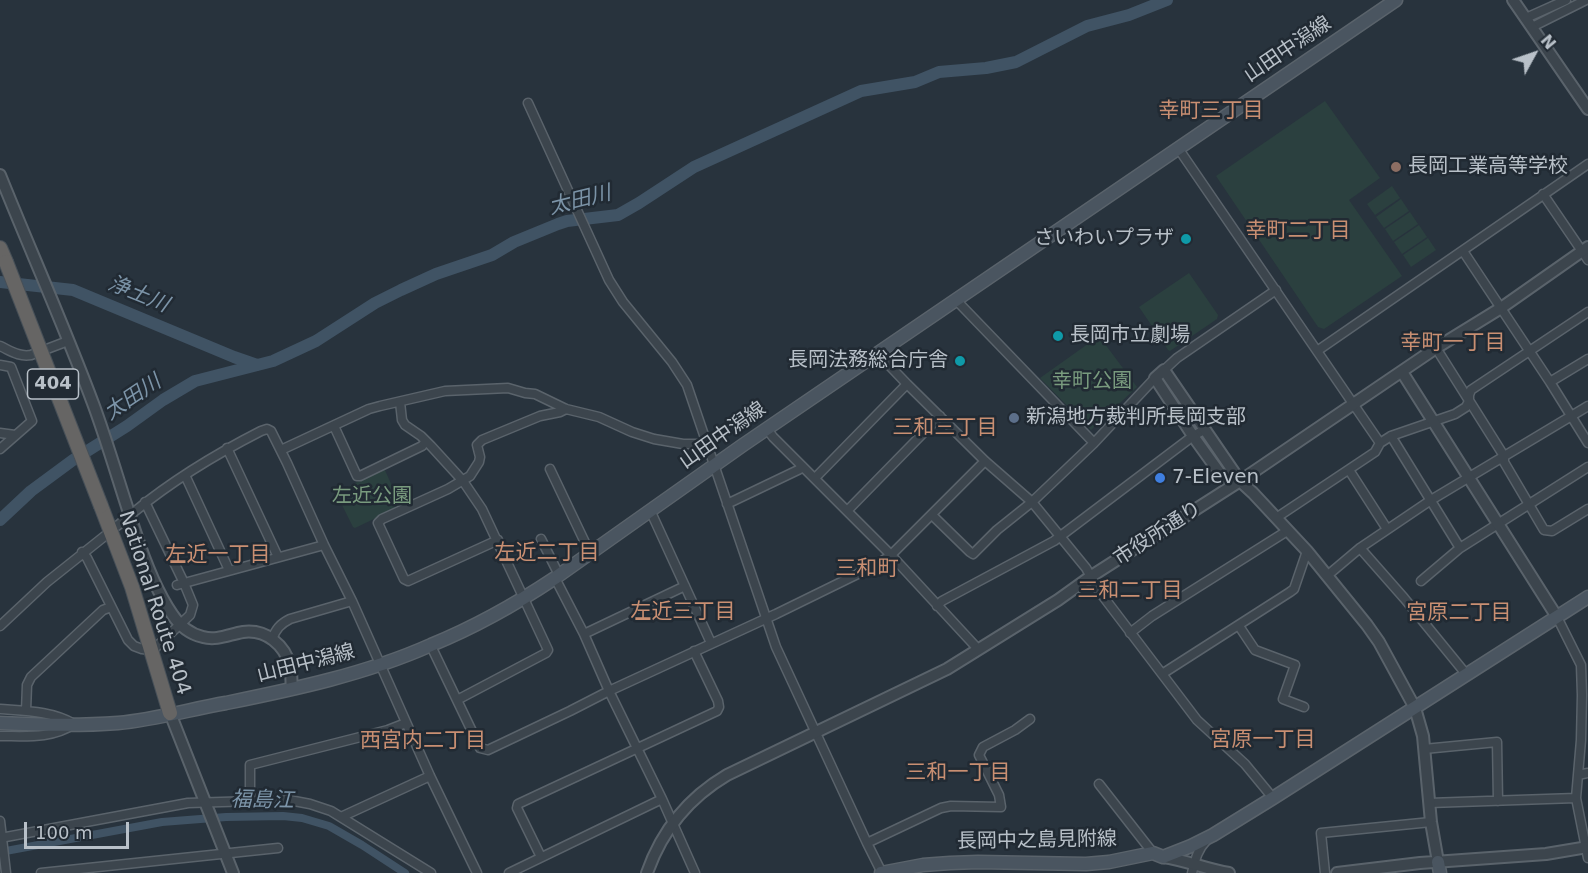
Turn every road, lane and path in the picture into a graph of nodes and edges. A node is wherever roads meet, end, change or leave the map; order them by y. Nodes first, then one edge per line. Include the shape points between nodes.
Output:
1 (1396, 0) edge
2 (1513, 0) edge
3 (1566, 0) edge
4 (1586, 0) edge
5 (1529, 23) junction
6 (1584, 96) edge
7 (528, 103) dead end
8 (1588, 109) edge
9 (1178, 148) junction
10 (1588, 164) edge
11 (0, 175) edge
12 (1543, 194) junction
13 (0, 248) edge
14 (1463, 251) junction
15 (1586, 253) edge
16 (1275, 290) junction
17 (956, 300) junction
18 (1501, 308) junction
19 (1588, 312) edge
20 (68, 340) junction
21 (0, 346) edge
22 (1436, 348) junction
23 (1317, 351) junction
24 (1528, 351) junction
25 (880, 352) junction
26 (1588, 359) edge
27 (0, 365) edge
28 (1164, 370) junction
29 (1402, 372) junction
30 (1155, 378) junction
31 (1550, 382) junction
32 (907, 384) junction
33 (1469, 401) junction
34 (400, 402) junction
35 (1354, 405) junction
36 (1588, 406) edge
37 (566, 409) junction
38 (940, 416) junction
39 (1571, 417) junction
40 (1433, 421) junction
41 (334, 426) junction
42 (767, 429) junction
43 (1204, 430) junction
44 (0, 433) edge
45 (15, 435) junction
46 (1193, 436) junction
47 (1391, 436) junction
48 (426, 441) junction
49 (1094, 442) junction
50 (1380, 443) junction
51 (1588, 443) edge
52 (707, 444) junction
53 (227, 448) junction
54 (0, 449) edge
55 (281, 450) junction
56 (1504, 456) junction
57 (985, 461) junction
58 (713, 465) junction
59 (802, 467) junction
60 (1588, 467) edge
61 (550, 469) dead end
62 (1349, 470) junction
63 (185, 475) junction
64 (815, 478) junction
65 (1469, 478) junction
66 (463, 481) junction
67 (1240, 482) junction
68 (1431, 500) junction
69 (145, 502) junction
70 (1032, 502) junction
71 (727, 504) junction
72 (1528, 504) junction
73 (1588, 509) edge
74 (650, 510) junction
75 (847, 511) junction
76 (134, 512) dead end
77 (932, 515) junction
78 (1276, 518) junction
79 (1497, 523) junction
80 (1388, 529) junction
81 (1287, 531) junction
82 (105, 535) dead end
83 (1061, 536) junction
84 (541, 539) dead end
85 (498, 540) junction
86 (324, 545) junction
87 (1360, 548) junction
88 (1460, 548) junction
89 (1307, 551) junction
90 (82, 552) junction
91 (590, 554) junction
92 (891, 555) junction
93 (278, 557) junction
94 (229, 570) junction
95 (1328, 575) junction
96 (557, 577) junction
97 (1090, 577) junction
98 (1421, 581) dead end
99 (181, 584) junction
100 (685, 586) junction
101 (1588, 597) edge
102 (525, 598) junction
103 (352, 601) junction
104 (937, 606) junction
105 (111, 607) junction
106 (1557, 616) junction
107 (766, 618) junction
108 (180, 625) junction
109 (0, 626) edge
110 (1239, 626) junction
111 (1130, 633) junction
112 (584, 634) junction
113 (272, 639) junction
114 (711, 643) junction
115 (431, 646) junction
116 (978, 649) junction
117 (151, 650) junction
118 (694, 651) junction
119 (1585, 663) edge
120 (381, 664) junction
121 (1162, 674) junction
122 (1466, 674) junction
123 (292, 689) junction
124 (609, 691) junction
125 (1585, 694) edge
126 (457, 700) junction
127 (1304, 707) dead end
128 (1415, 708) junction
129 (0, 709) edge
130 (26, 711) junction
131 (170, 713) junction
132 (1030, 719) dead end
133 (0, 723) edge
134 (406, 723) junction
135 (74, 724) junction
136 (816, 732) junction
137 (0, 736) edge
138 (637, 747) junction
139 (1424, 749) junction
140 (1588, 773) edge
141 (1578, 774) junction
142 (430, 776) junction
143 (1099, 784) dead end
144 (1273, 798) junction
145 (1576, 798) junction
146 (662, 799) junction
147 (1498, 801) junction
148 (250, 802) junction
149 (1429, 803) junction
150 (206, 805) junction
151 (341, 816) junction
152 (0, 821) edge
153 (672, 822) junction
154 (1431, 822) junction
155 (1213, 835) junction
156 (1, 840) edge
157 (867, 843) junction
158 (278, 848) dead end
159 (1587, 851) edge
160 (226, 854) junction
161 (1158, 855) junction
162 (541, 857) junction
163 (1439, 868) edge
164 (1193, 869) edge
165 (1386, 870) edge
166 (6, 873) edge
167 (41, 873) edge
168 (234, 873) edge
169 (431, 873) edge
170 (477, 873) edge
171 (509, 873) edge
172 (647, 873) edge
173 (695, 873) edge
174 (882, 873) edge
175 (1229, 873) edge
176 (1325, 873) edge
177 (1337, 873) edge

1 - 9 main road, 山田中潟線
2 - 5 street
3 - 5 street
4 - 5 street
5 - 6 street
6 - 8 street
7 - 52 street via 601,264 623,302 679,371
9 - 16 street
9 - 17 main road, 山田中潟線
10 - 12 street
11 - 20 street
12 - 14 street
12 - 15 street
13 - 117 highway, National Route 404 / 404, bridge via 132,587
14 - 18 street
14 - 23 street
15 - 18 street, 市役所通り
16 - 23 street
16 - 28 street
17 - 25 main road, 山田中潟線
17 - 49 street
18 - 22 street, 市役所通り
18 - 24 street
19 - 24 street
20 - 21 street via 25,356
20 - 108 street via 150,572
22 - 29 street, 市役所通り
22 - 33 street
23 - 35 street
24 - 31 street
24 - 33 street via 1471,390
25 - 32 street
25 - 42 main road, 山田中潟線
26 - 31 street
27 - 45 street via 10,367 32,421
28 - 30 street
28 - 43 street
29 - 35 street, 市役所通り
29 - 40 street
30 - 46 street
30 - 49 street
31 - 39 street
32 - 38 street
32 - 64 street
33 - 40 street via 1455,414
33 - 56 street
34 - 37 street via 445,391 508,388 535,394
34 - 41 street via 369,409
34 - 48 street via 405,425
35 - 50 street
35 - 67 street, 市役所通り
36 - 39 street
37 - 52 street via 600,417 654,439
37 - 66 street via 482,440 477,445 479,462
38 - 57 street
38 - 75 street
39 - 51 street
39 - 56 street
40 - 47 street
40 - 65 street
41 - 48 street via 357,476
41 - 55 street
42 - 58 main road, 山田中潟線
42 - 59 street
43 - 46 street
43 - 67 street
44 - 45 street
45 - 54 street
46 - 67 street via 1221,475
46 - 83 street
47 - 50 street
47 - 68 street
48 - 66 street
49 - 70 street
50 - 62 street via 1375,452
52 - 58 street
53 - 55 street via 267,429
53 - 63 street
53 - 93 street
55 - 86 street
56 - 65 street
56 - 72 street
57 - 70 street
57 - 77 street
58 - 71 street
58 - 74 main road, 山田中潟線
59 - 64 street
59 - 71 street
60 - 72 street
61 - 91 street
62 - 78 street
62 - 80 street
63 - 69 street
63 - 94 street
64 - 75 street
65 - 68 street
65 - 79 street
66 - 85 street
66 - 85 street via 378,523 404,579 408,581
67 - 78 street
67 - 97 street, 市役所通り
68 - 80 street
68 - 88 street
69 - 76 street
69 - 99 street
70 - 77 street via 974,554
70 - 83 street
71 - 107 street
72 - 73 street via 1544,530 1552,531
72 - 79 street
74 - 91 main road, 山田中潟線
74 - 100 street
75 - 92 street
77 - 92 street
78 - 81 street
79 - 88 street
79 - 106 street
80 - 87 street
81 - 89 street
81 - 111 street
82 - 90 street
83 - 97 street
83 - 104 street
84 - 96 street
85 - 102 street
86 - 93 street
86 - 103 street
87 - 95 street
87 - 122 street
88 - 98 street
89 - 95 street
89 - 110 street via 1294,589
90 - 105 street
90 - 109 street
91 - 96 main road, 山田中潟線
92 - 104 street
92 - 107 street
93 - 94 street
94 - 99 street
95 - 128 street via 1379,642
96 - 102 main road, 山田中潟線
96 - 112 street
97 - 111 street
97 - 116 street, 市役所通り
99 - 108 street via 193,604 190,615
100 - 112 street
100 - 114 street
101 - 106 main road, 長岡中之島見附線
102 - 115 main road, 山田中潟線
102 - 126 street via 546,653
103 - 113 street via 290,619 282,623
103 - 120 street
104 - 116 street
105 - 117 street via 134,646
105 - 130 street via 103,610 31,677
106 - 119 street
106 - 122 main road, 長岡中之島見附線
107 - 114 street
107 - 136 street
108 - 113 street via 203,637 249,632
108 - 117 street
110 - 121 street
110 - 127 street via 1255,650 1295,665 1282,699
111 - 121 street
112 - 124 street
113 - 123 street via 287,658
114 - 118 street
115 - 120 main road, 山田中潟線
115 - 126 street
116 - 136 street, 市役所通り via 920,683
117 - 131 highway, National Route 404 / 404
118 - 124 street
118 - 138 street via 718,701 717,711
119 - 125 street
120 - 123 main road, 山田中潟線
120 - 134 street
121 - 144 street via 1197,720 1245,764
122 - 128 main road, 長岡中之島見附線
123 - 131 main road, 山田中潟線
124 - 126 street via 488,750 480,748
124 - 138 street
125 - 141 street
128 - 139 street
128 - 144 main road, 長岡中之島見附線
129 - 130 street
130 - 135 street via 64,718
131 - 135 main road, 山田中潟線 via 119,723
131 - 150 street
132 - 157 street via 983,747 979,755 1001,807 941,808
133 - 135 main road, 山田中潟線
134 - 142 street
134 - 148 street via 250,765
135 - 137 street via 58,733
136 - 153 street, 市役所通り via 713,783
136 - 157 street
138 - 146 street
138 - 162 street via 518,804
139 - 147 street via 1497,742
139 - 149 street
140 - 141 street
141 - 145 street
142 - 151 street
142 - 170 street
143 - 161 street
144 - 155 main road, 長岡中之島見附線
145 - 147 street
145 - 159 street
146 - 153 street
146 - 162 street
147 - 149 street
148 - 150 street
148 - 151 street via 299,801
149 - 154 street
150 - 156 street via 188,803
150 - 160 street
151 - 169 street
152 - 156 street
153 - 172 street, 市役所通り
153 - 173 street
154 - 163 street
154 - 176 street via 1321,833
155 - 161 main road, 長岡中之島見附線
155 - 164 street via 1200,848
156 - 166 street
157 - 174 street
158 - 160 street
159 - 163 street
160 - 167 street
160 - 168 street
161 - 164 street via 1182,860
161 - 174 main road, 長岡中之島見附線 via 1086,864 960,862
162 - 171 street
163 - 165 street
164 - 175 street
165 - 177 street

